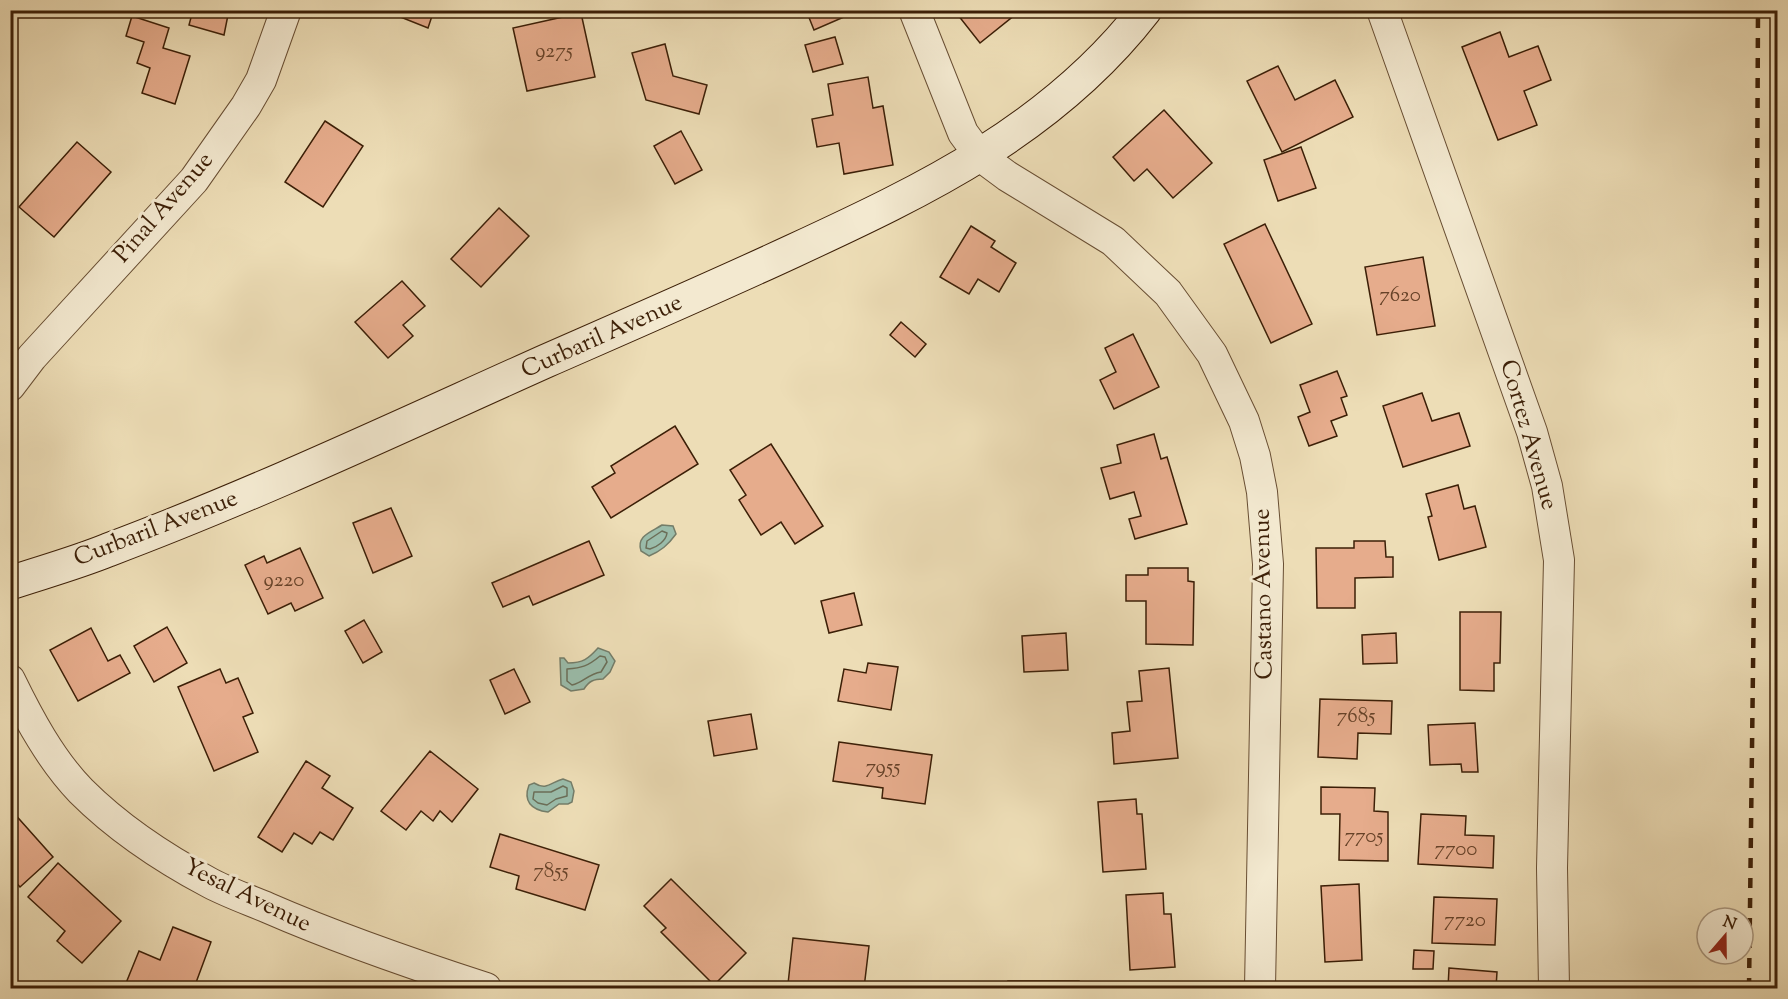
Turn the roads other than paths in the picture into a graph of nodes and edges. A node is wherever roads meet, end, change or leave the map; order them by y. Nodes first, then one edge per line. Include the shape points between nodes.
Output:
1 (286, 10) edge
2 (914, 10) edge
3 (1145, 10) edge
4 (1382, 10) edge
5 (980, 156) junction
6 (10, 386) edge
7 (10, 583) edge
8 (10, 680) edge
9 (486, 988) edge
10 (1260, 988) edge
11 (1554, 988) edge

1 - 6 street, Pinal Avenue via 261,80 194,180
2 - 5 street, Castano Avenue via 963,133
3 - 5 street, Curbaril Avenue via 1128,33 1067,94
4 - 11 street, Cortez Avenue via 1532,432 1547,486 1559,560 1552,868
5 - 7 street, Curbaril Avenue via 885,209 260,488 106,551
5 - 10 street, Castano Avenue via 1113,241 1168,293 1212,354 1244,421 1262,492 1268,564
8 - 9 street, Yesal Avenue via 57,762 105,813 131,833 210,883 330,935

